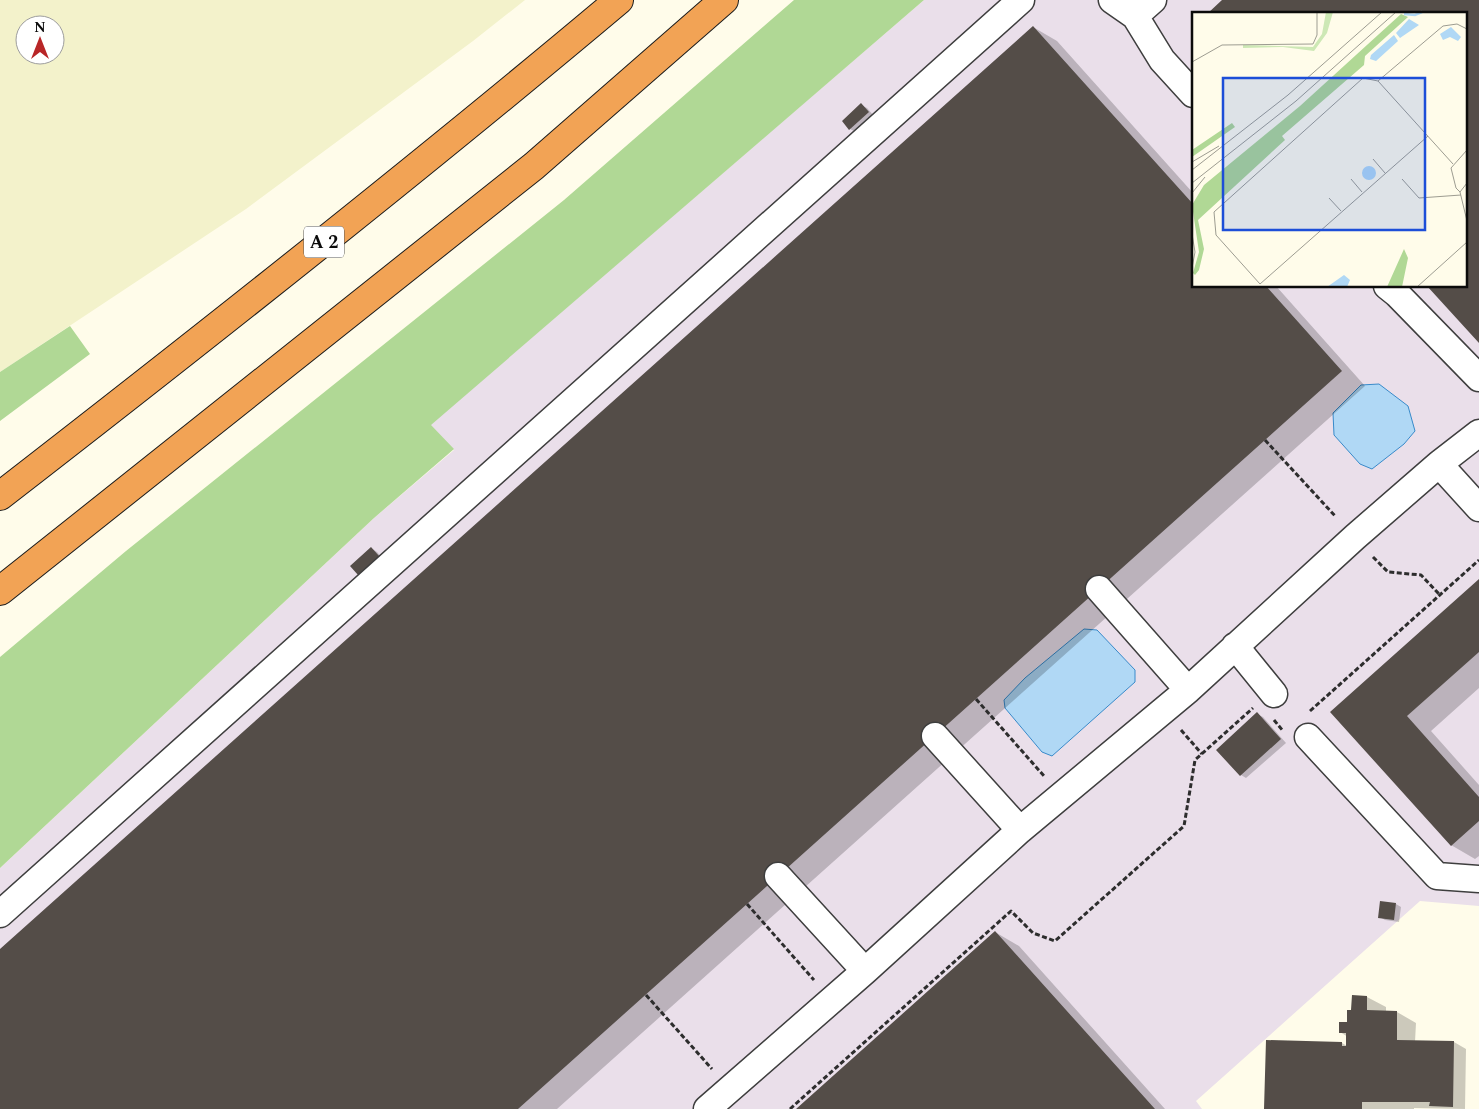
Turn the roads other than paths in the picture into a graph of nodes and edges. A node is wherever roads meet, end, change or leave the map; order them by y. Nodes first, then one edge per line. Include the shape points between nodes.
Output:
1 (619, 0) edge
2 (724, 0) edge
3 (1021, 0) edge
4 (1112, 0) edge
5 (1144, 8) edge
6 (1192, 93) edge
7 (1390, 288) edge
8 (1479, 378) edge
9 (1479, 433) edge
10 (1440, 464) junction
11 (12, 482) edge
12 (0, 496) edge
13 (1479, 508) edge
14 (1099, 589) dead end
15 (0, 591) edge
16 (1235, 646) junction
17 (1188, 690) junction
18 (1267, 704) road end
19 (1300, 728) road end
20 (935, 736) dead end
21 (1020, 830) junction
22 (778, 876) dead end
23 (1479, 879) edge
24 (0, 914) edge
25 (865, 971) junction
26 (707, 1109) edge

1 - 11 highway, A 2 via 322,244
2 - 15 highway via 534,166
3 - 24 lane
4 - 5 lane
5 - 6 lane via 1162,60
7 - 8 lane
9 - 10 lane
10 - 13 lane
10 - 16 lane
11 - 12 highway, A 2
14 - 17 lane
16 - 17 lane
16 - 18 lane
17 - 21 lane
19 - 23 lane via 1437,876
20 - 21 lane
21 - 25 lane
22 - 25 lane
25 - 26 lane

